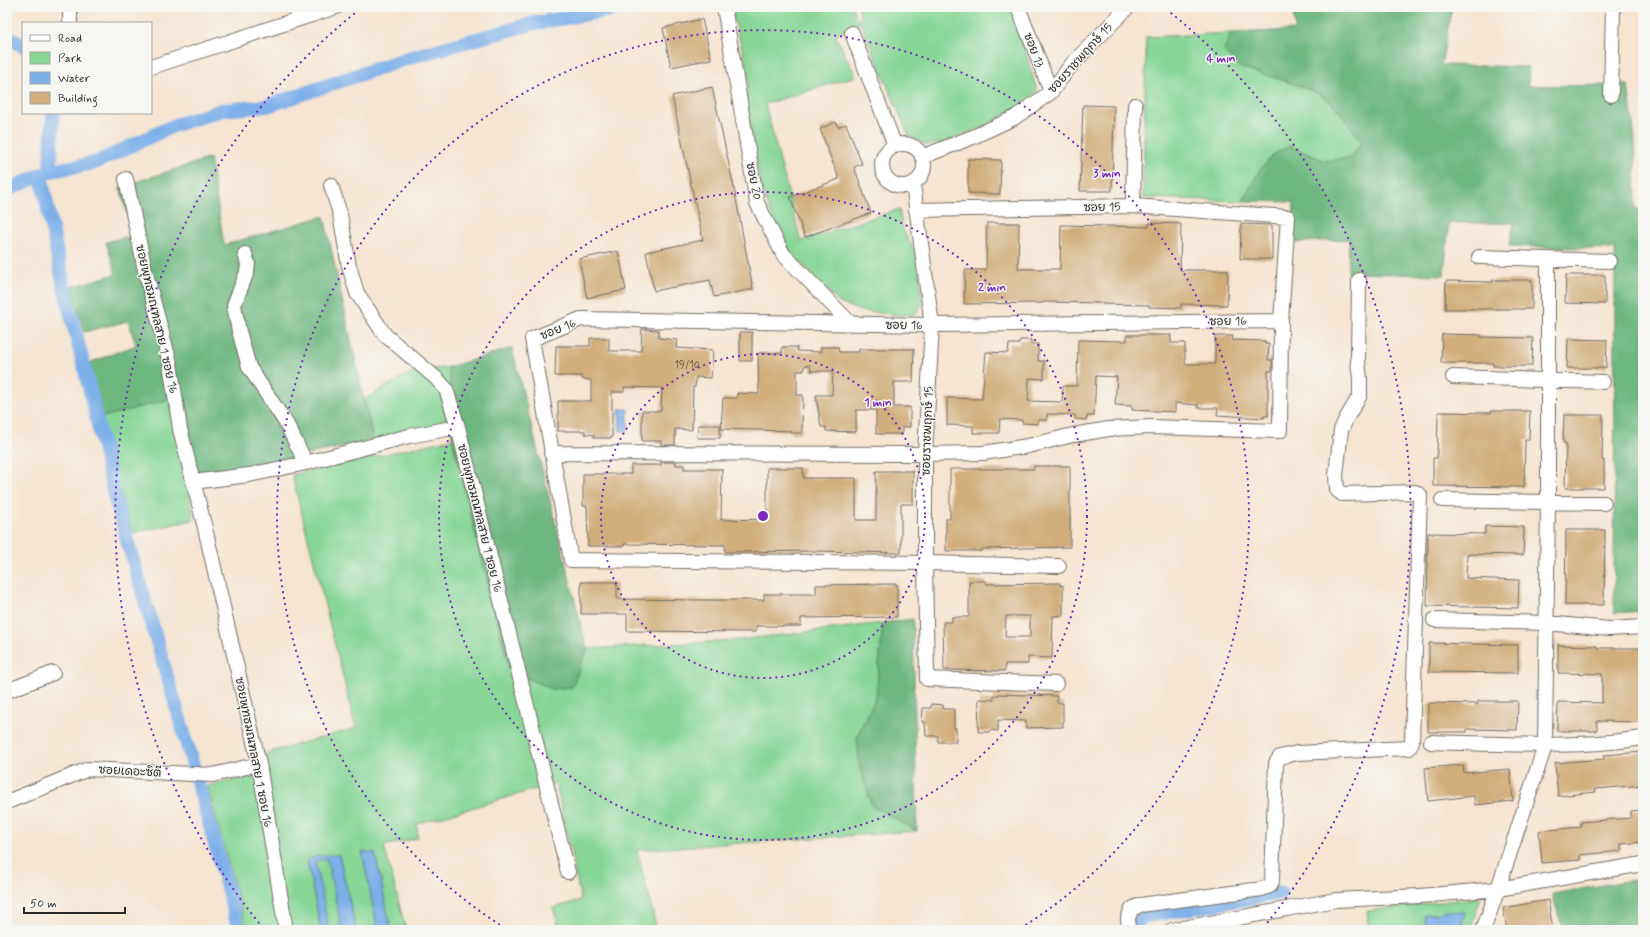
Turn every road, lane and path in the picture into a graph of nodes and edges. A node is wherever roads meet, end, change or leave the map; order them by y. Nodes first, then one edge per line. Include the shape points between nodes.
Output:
1 (70, 7) edge
2 (336, 7) edge
3 (724, 7) edge
4 (1018, 7) edge
5 (1128, 7) edge
6 (1612, 7) edge
7 (70, 22) edge
8 (852, 33) dead end
9 (152, 67) edge
10 (1050, 92) junction
11 (1611, 95) dead end
12 (1135, 105) dead end
13 (895, 146) junction
14 (922, 157) junction
15 (126, 179) dead end
16 (913, 184) junction
17 (331, 185) dead end
18 (1133, 206) junction
19 (916, 210) junction
20 (245, 254) dead end
21 (1479, 256) dead end
22 (1548, 260) junction
23 (1609, 261) dead end
24 (1359, 280) dead end
25 (1280, 321) junction
26 (851, 324) junction
27 (932, 325) junction
28 (1453, 377) dead end
29 (1547, 379) junction
30 (1603, 382) dead end
31 (458, 427) junction
32 (551, 453) junction
33 (925, 454) junction
34 (306, 463) junction
35 (193, 482) junction
36 (1442, 500) dead end
37 (1548, 502) junction
38 (1604, 502) dead end
39 (925, 563) junction
40 (1059, 566) dead end
41 (1434, 620) dead end
42 (1547, 623) junction
43 (1643, 627) edge
44 (53, 673) dead end
45 (1056, 684) dead end
46 (7, 691) edge
47 (1643, 738) edge
48 (1431, 742) dead end
49 (1545, 746) junction
50 (259, 764) junction
51 (7, 802) edge
52 (1643, 864) edge
53 (568, 872) dead end
54 (1498, 889) junction
55 (286, 930) edge
56 (1129, 930) edge
57 (1172, 930) edge
58 (1482, 930) edge

1 - 7 street
2 - 9 street
3 - 26 street, ซอย 20 via 757,203 783,254
4 - 10 street, ซอย 13
5 - 10 street, ซอยราชพฤกษ์ 15 via 1072,64
6 - 11 street
8 - 13 street
10 - 14 street, ซอยราชพฤกษ์ 15 via 1014,118
12 - 18 street
13 - 14 street via 914,148
13 - 16 street via 883,161 884,174 888,180 900,186
14 - 16 street via 924,169
15 - 35 street, ซอยพุทธมณฑลสาย 1 ซอย 16 via 170,363 180,429
16 - 19 street, ซอยราชพฤกษ์ 15
17 - 31 street via 340,214 348,266 357,293 385,335 436,378 446,390
18 - 19 street, ซอย 15
18 - 25 street, ซอย 15 via 1288,217
19 - 27 street, ซอยราชพฤกษ์ 15
20 - 34 street via 247,272 234,305 243,346 250,367 286,423
21 - 22 street
22 - 23 street
22 - 29 street
24 - 56 street via 1360,395 1341,430 1337,490 1342,494 1415,492 1420,496 1412,742 1409,748 1297,753 1280,757 1276,763 1270,886 1140,905 1132,909 1128,918
25 - 27 street, ซอย 16
25 - 33 street via 1280,431 1151,427 1073,435 983,453
26 - 27 street, ซอย 16
26 - 32 street, ซอย 16 via 581,320 532,339
27 - 33 street, ซอยราชพฤกษ์ 15
28 - 29 street
29 - 30 street
29 - 37 street
31 - 34 street, ซอยพุทธมณฑลสาย 1 ซอย 16 via 409,436
31 - 53 street, ซอยพุทธมณฑลสาย 1 ซอย 16
32 - 33 street
32 - 39 street via 571,560
33 - 39 street, ซอยราชพฤกษ์ 15
34 - 35 street, ซอยพุทธมณฑลสาย 1 ซอย 16 via 249,475
35 - 50 street, ซอยพุทธมณฑลสาย 1 ซอย 16
36 - 37 street
37 - 38 street
37 - 42 street
39 - 40 street
39 - 45 street, ซอยราชพฤกษ์ 15 via 927,680
41 - 42 street
42 - 43 street via 1610,629
42 - 49 street
44 - 46 street
47 - 49 street
48 - 49 street
49 - 54 street
50 - 51 street, ซอยเดอะซิตี via 213,775 88,769
50 - 55 street, ซอยพุทธมณฑลสาย 1 ซอย 16
52 - 54 street
54 - 57 street via 1336,900
54 - 58 street

